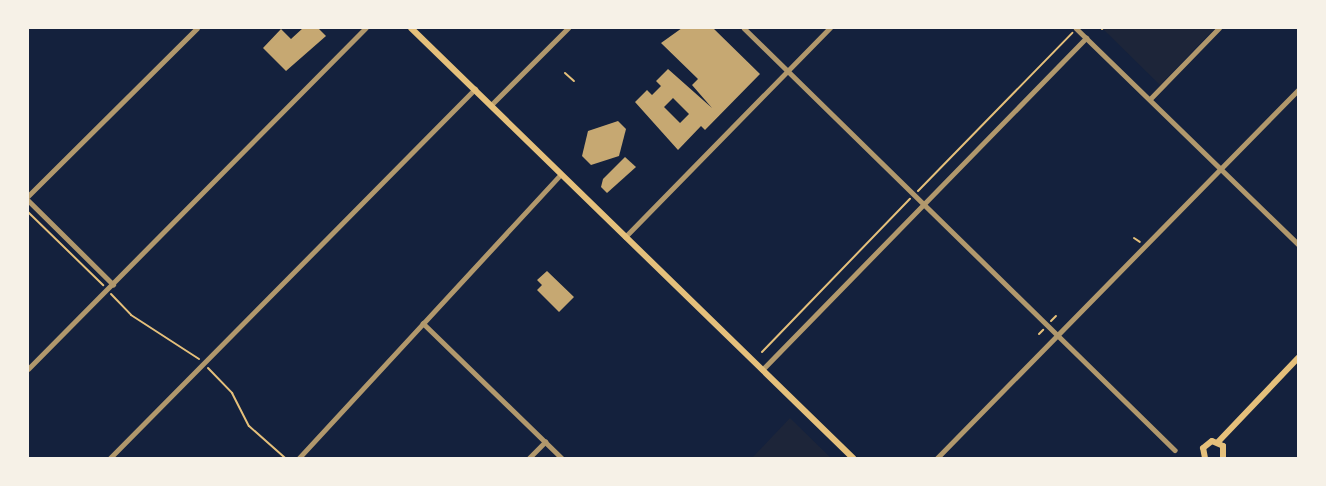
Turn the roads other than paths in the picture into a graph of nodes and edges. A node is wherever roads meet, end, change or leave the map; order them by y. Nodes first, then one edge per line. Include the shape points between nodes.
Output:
1 (197, 28) edge
2 (366, 28) edge
3 (411, 28) edge
4 (568, 28) edge
5 (744, 28) edge
6 (830, 28) edge
7 (1076, 28) edge
8 (1219, 28) edge
9 (1086, 38) junction
10 (788, 71) junction
11 (474, 89) junction
12 (1298, 90) edge
13 (1150, 99) junction
14 (491, 105) junction
15 (1221, 168) junction
16 (561, 174) junction
17 (28, 198) edge
18 (923, 203) junction
19 (625, 236) junction
20 (1298, 244) edge
21 (113, 284) junction
22 (423, 324) junction
23 (1059, 334) junction
24 (1298, 358) edge
25 (28, 370) edge
26 (762, 370) junction
27 (545, 442) junction
28 (1218, 442) junction
29 (1176, 450) dead end
30 (110, 458) edge
31 (299, 458) edge
32 (529, 458) edge
33 (562, 458) edge
34 (853, 458) edge
35 (937, 458) edge
36 (1203, 458) edge
37 (1223, 458) edge

1 - 17 street
2 - 21 street
3 - 11 main road
4 - 14 street
5 - 10 street
6 - 10 street
7 - 9 street
8 - 13 street
9 - 13 street
9 - 18 street
10 - 18 street
10 - 19 street
11 - 14 main road
11 - 30 street
12 - 15 street
13 - 15 street
14 - 16 main road
15 - 20 street
15 - 23 street
16 - 19 main road
16 - 22 street
17 - 21 street
18 - 23 street
18 - 26 street
19 - 26 main road
21 - 25 street
22 - 27 street
22 - 31 street
23 - 29 street
23 - 35 street
24 - 28 main road
26 - 34 main road
27 - 32 street
27 - 33 street
28 - 36 main road via 1205,446
28 - 37 main road via 1224,450

